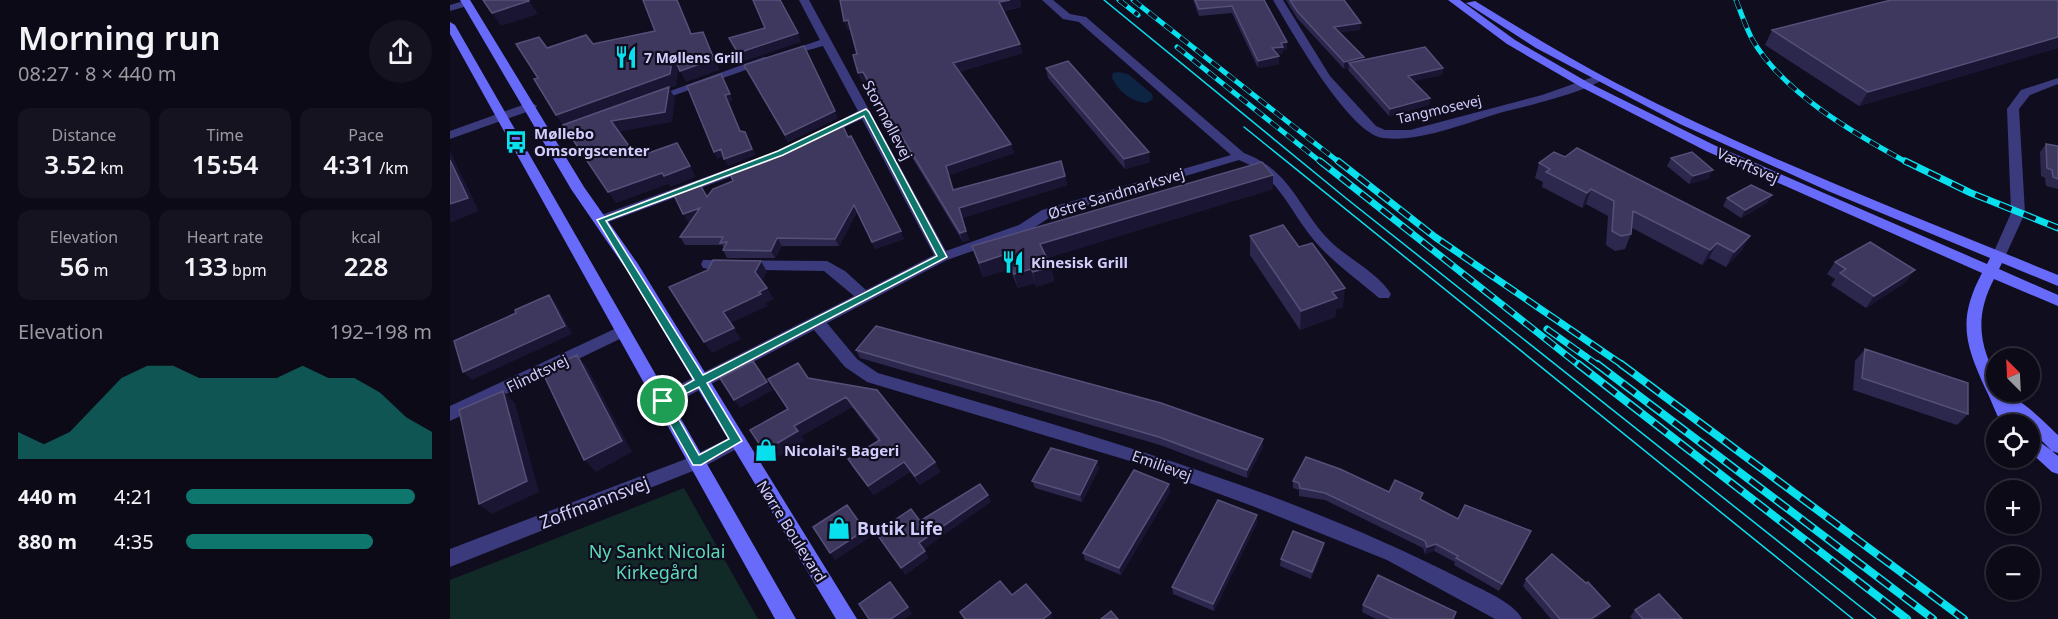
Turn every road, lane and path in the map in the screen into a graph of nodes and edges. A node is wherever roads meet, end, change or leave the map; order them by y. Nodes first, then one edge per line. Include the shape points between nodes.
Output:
1 (804, 0) edge
2 (1047, 0) edge
3 (1278, 0) edge
4 (1453, 0) edge
5 (1467, 0) edge
6 (466, 2) edge
7 (450, 8) edge
8 (450, 25) edge
9 (826, 42) junction
10 (2058, 81) edge
11 (1591, 82) junction
12 (639, 105) edge
13 (531, 106) junction
14 (866, 112) junction
15 (502, 116) junction
16 (594, 121) edge
17 (450, 135) edge
18 (549, 137) junction
19 (809, 139) edge
20 (1240, 156) junction
21 (760, 161) edge
22 (601, 220) junction
23 (1998, 256) junction
24 (942, 257) junction
25 (708, 264) edge
26 (1990, 270) junction
27 (2058, 281) edge
28 (1384, 294) dead end
29 (864, 297) junction
30 (2058, 301) edge
31 (816, 321) junction
32 (623, 331) junction
33 (1986, 372) edge
34 (701, 381) junction
35 (663, 401) junction
36 (2006, 402) edge
37 (450, 414) edge
38 (736, 441) junction
39 (2058, 446) edge
40 (2040, 451) edge
41 (697, 462) junction
42 (2058, 467) edge
43 (450, 558) edge
44 (786, 619) edge
45 (847, 619) edge
46 (1512, 619) edge

1 - 9 street, Stormøllevej
2 - 20 street via 1066,17 1082,19
3 - 11 street, Tangmosevej via 1325,78 1372,129 1383,134 1410,134
4 - 11 street, Værftsvej via 1510,42
5 - 11 street, Værftsvej
6 - 7 street
6 - 13 street, Nørre Boulevard
8 - 15 street
9 - 12 street
9 - 14 street, Stormøllevej
10 - 23 street via 2028,91 2017,99 2013,109 2018,213
11 - 23 street, Værftsvej
11 - 26 street, Værftsvej via 1710,148
13 - 15 street
13 - 18 street, Nørre Boulevard
14 - 19 street
14 - 24 street, Stormøllevej
15 - 17 street
15 - 32 street
16 - 18 street
18 - 22 street, Nørre Boulevard via 578,189
20 - 24 street, Østre Sandmarksvej via 1047,213 1024,228
20 - 28 street via 1259,161 1295,198 1319,237
21 - 22 street
22 - 34 street, Nørre Boulevard
23 - 26 street
23 - 27 street, Værftsvej
24 - 29 street, Østre Sandmarksvej
25 - 29 street via 827,266
26 - 30 street, Værftsvej
26 - 33 street via 1973,308 1977,353
29 - 31 street, Østre Sandmarksvej
31 - 34 street, Østre Sandmarksvej
31 - 46 street, Emilievej via 851,363 873,378 1132,454 1261,501 1394,554
32 - 35 street
32 - 37 street, Flindtsvej
34 - 35 street, Østre Sandmarksvej
34 - 38 street, Nørre Boulevard
35 - 41 street
36 - 39 street via 2026,415
38 - 41 street, Zoffmannsvej
38 - 45 street, Nørre Boulevard
40 - 42 street
41 - 43 street, Zoffmannsvej
41 - 44 street

